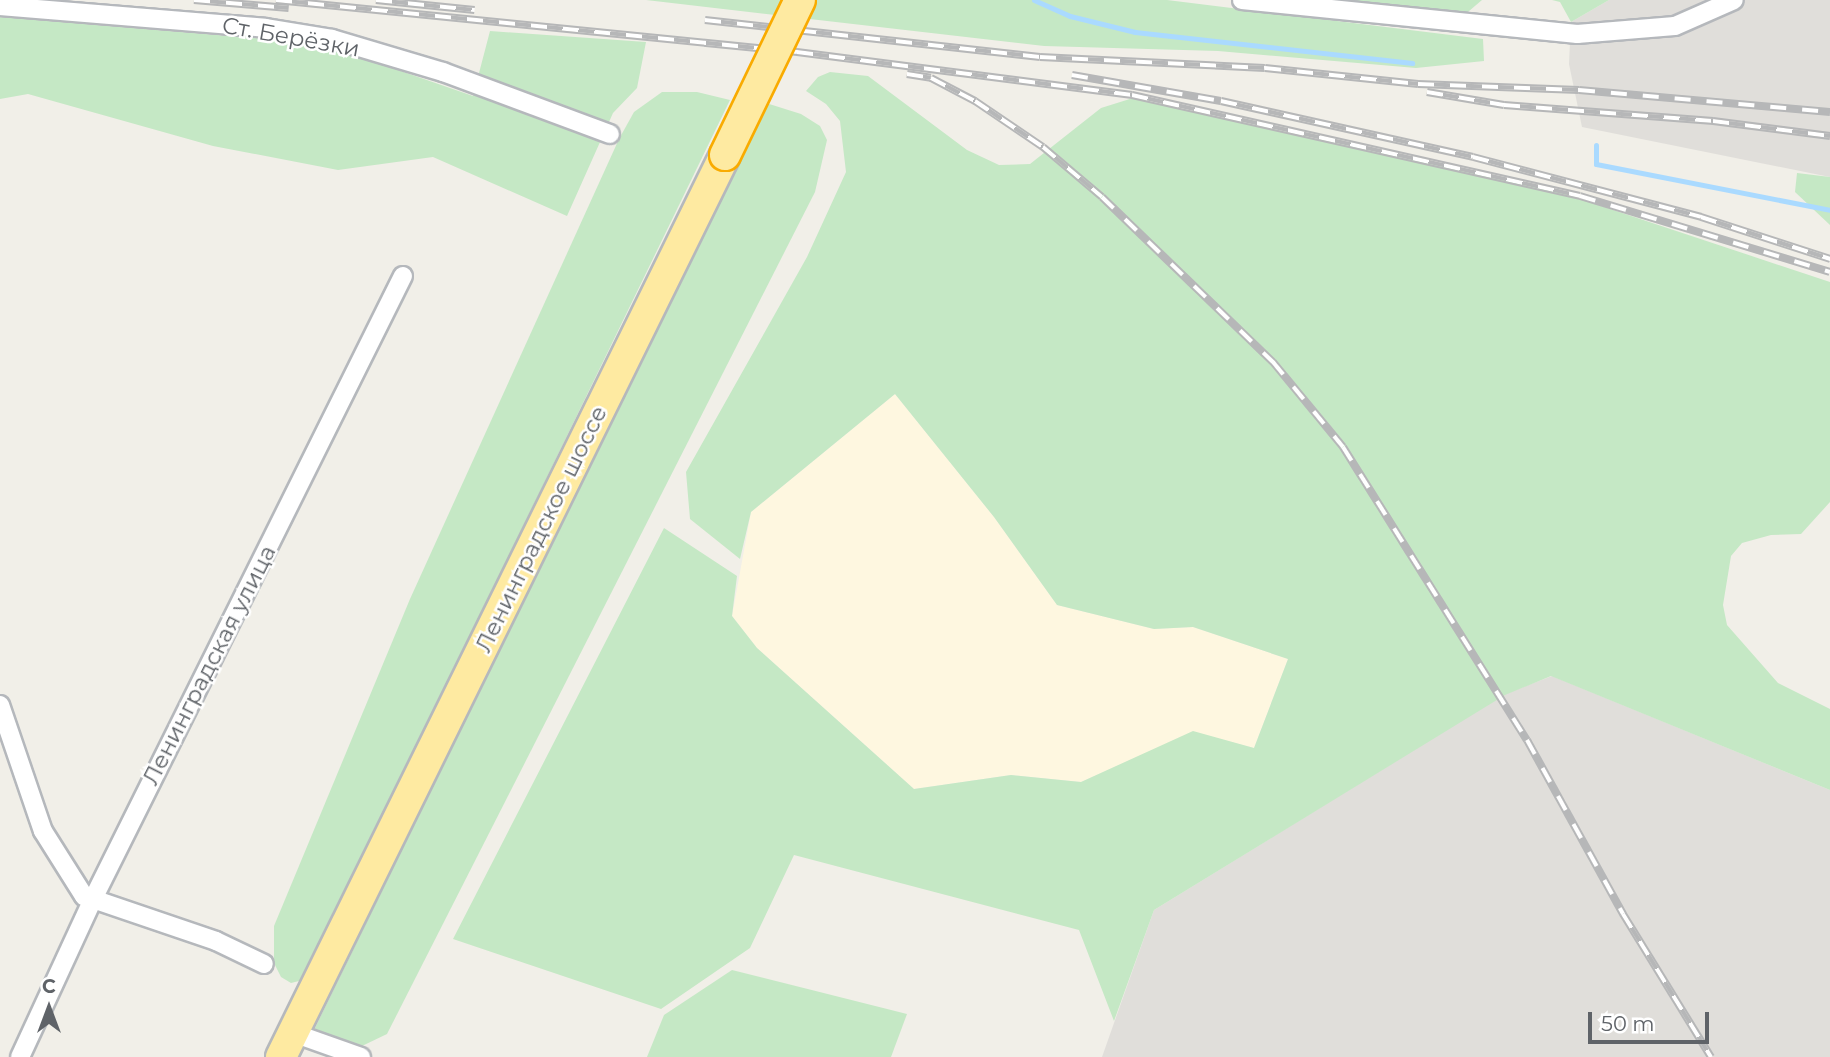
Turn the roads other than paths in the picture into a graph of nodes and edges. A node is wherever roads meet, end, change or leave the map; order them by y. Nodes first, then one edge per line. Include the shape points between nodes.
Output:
1 (800, 0) edge
2 (1242, 0) edge
3 (1734, 0) edge
4 (0, 6) edge
5 (610, 134) dead end
6 (403, 276) dead end
7 (0, 705) edge
8 (92, 901) junction
9 (264, 964) dead end
10 (288, 1046) edge
11 (20, 1057) edge
12 (361, 1057) edge

1 - 10 highway, Ленинградское шоссе, bridge
2 - 3 street via 1577,34 1675,26
4 - 5 street, Ст. Берёзки via 265,28 332,39 443,72
6 - 8 street, Ленинградская улица
7 - 8 street via 43,831 84,896
8 - 9 street via 216,941
8 - 11 street, Ленинградская улица
10 - 12 street

